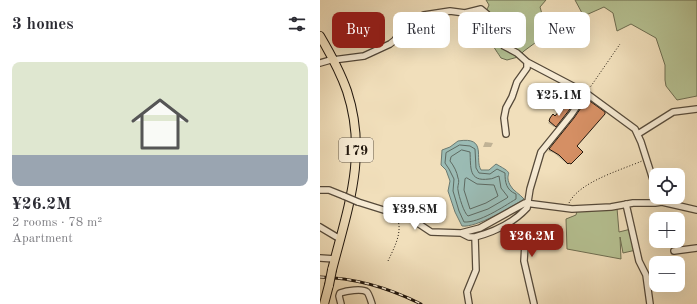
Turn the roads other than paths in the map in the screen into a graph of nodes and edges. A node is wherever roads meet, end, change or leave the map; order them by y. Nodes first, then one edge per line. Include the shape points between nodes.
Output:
1 (320, 36) edge
2 (334, 59) junction
3 (526, 62) junction
4 (320, 63) edge
5 (586, 93) junction
6 (697, 109) edge
7 (506, 134) dead end
8 (638, 134) junction
9 (650, 168) edge
10 (320, 190) edge
11 (649, 201) edge
12 (528, 203) junction
13 (626, 204) junction
14 (677, 204) edge
15 (697, 210) edge
16 (507, 224) junction
17 (320, 227) edge
18 (461, 233) junction
19 (475, 237) junction
20 (340, 239) junction
21 (697, 248) edge
22 (674, 251) dead end
23 (320, 258) edge
24 (335, 259) junction
25 (323, 301) edge
26 (341, 304) edge
27 (372, 304) edge
28 (469, 304) edge
29 (534, 304) edge
30 (650, 304) edge

1 - 2 highway, 179
2 - 3 street via 364,56 390,44 407,24 417,18 450,11 466,13 481,9 504,46 518,53
2 - 4 street
2 - 20 highway, 179 via 346,90 356,131 357,153 352,194
3 - 5 street
3 - 7 street via 527,68 517,82 506,108
5 - 8 street via 629,124
5 - 12 street via 541,152
6 - 8 street via 673,112
8 - 9 street
10 - 18 street, bridge via 329,190 358,202 402,214 430,232
11 - 13 street
12 - 13 street via 566,208 598,208
12 - 16 street via 525,210
12 - 18 street via 480,228
13 - 30 street via 639,261 646,275
14 - 15 street
16 - 19 street
16 - 29 street via 524,244 524,261
17 - 20 street
18 - 19 street
19 - 28 street via 476,270 467,292
20 - 24 highway, 179
21 - 22 street
23 - 24 street
24 - 25 highway, 179, bridge
26 - 27 street via 340,293 353,290 366,291

